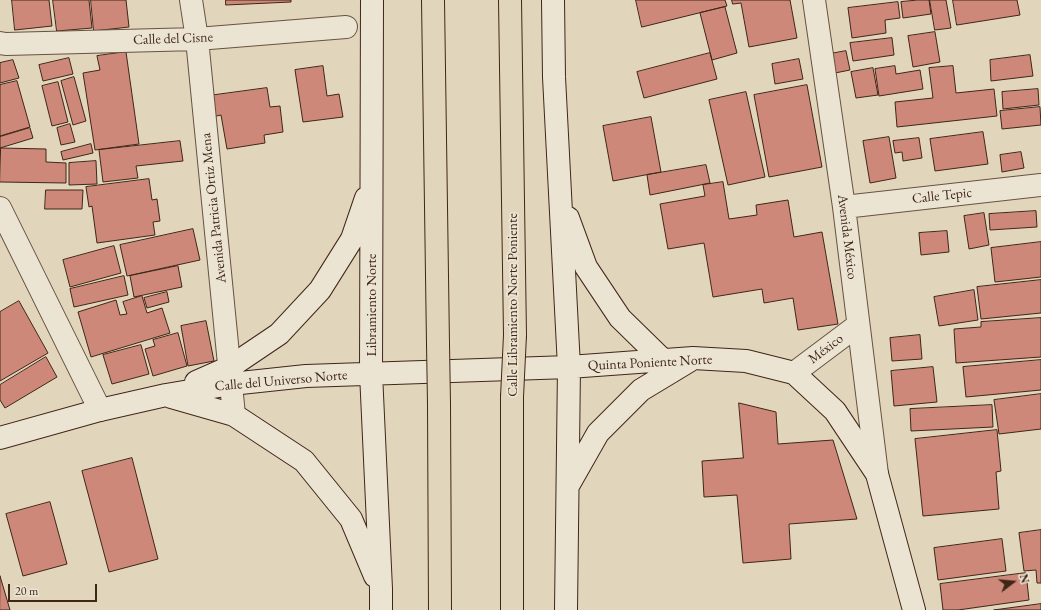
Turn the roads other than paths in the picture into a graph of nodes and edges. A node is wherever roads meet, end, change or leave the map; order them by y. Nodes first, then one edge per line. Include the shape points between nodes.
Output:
1 (191, 0) edge
2 (372, 0) edge
3 (433, 0) edge
4 (510, 0) edge
5 (553, 0) edge
6 (814, 0) edge
7 (346, 27) dead end
8 (197, 40) junction
9 (0, 43) edge
10 (372, 182) junction
11 (1041, 185) edge
12 (561, 198) junction
13 (844, 207) junction
14 (0, 208) edge
15 (858, 325) junction
16 (693, 358) junction
17 (664, 361) junction
18 (569, 367) junction
19 (371, 373) junction
20 (794, 373) junction
21 (230, 376) junction
22 (166, 395) junction
23 (100, 410) junction
24 (234, 416) junction
25 (0, 438) edge
26 (877, 474) junction
27 (568, 487) junction
28 (381, 600) edge
29 (440, 610) edge
30 (512, 610) edge
31 (566, 610) edge
32 (914, 610) edge

1 - 8 street, Avenida Patricia Ortiz Mena
2 - 10 street, Libramiento Norte
3 - 29 highway, bridge
4 - 30 highway, Calle Libramiento Norte Poniente, bridge via 515,335 512,397
5 - 12 street via 554,77
6 - 13 street, Avenida México
7 - 8 street, Calle del Cisne
8 - 9 street, Calle del Cisne
8 - 21 street, Avenida Patricia Ortiz Mena
10 - 19 street, Libramiento Norte
10 - 21 street via 352,239 320,290 279,334
11 - 13 street, Calle Tepic
12 - 17 street via 586,267 620,318
12 - 18 street
13 - 15 street, Avenida México
14 - 23 street
15 - 20 street, México
15 - 26 street, Avenida México
16 - 17 street, Quinta Poniente Norte
16 - 20 street, Quinta Poniente Norte via 746,361
16 - 27 street via 641,390 598,433
17 - 18 street, Quinta Poniente Norte
18 - 19 street, Calle del Universo Norte
18 - 27 street
19 - 21 street, Calle del Universo Norte
19 - 28 street, Libramiento Norte
20 - 26 street, Quinta Poniente Norte via 835,411
21 - 22 street, Calle del Universo Norte
21 - 24 street, Avenida Patricia Ortiz Mena
22 - 23 street, Calle del Universo Norte
22 - 24 street
23 - 25 street, Calle del Universo Norte
24 - 28 street via 304,461 351,519
26 - 32 street, Quinta Poniente Norte
27 - 31 street

